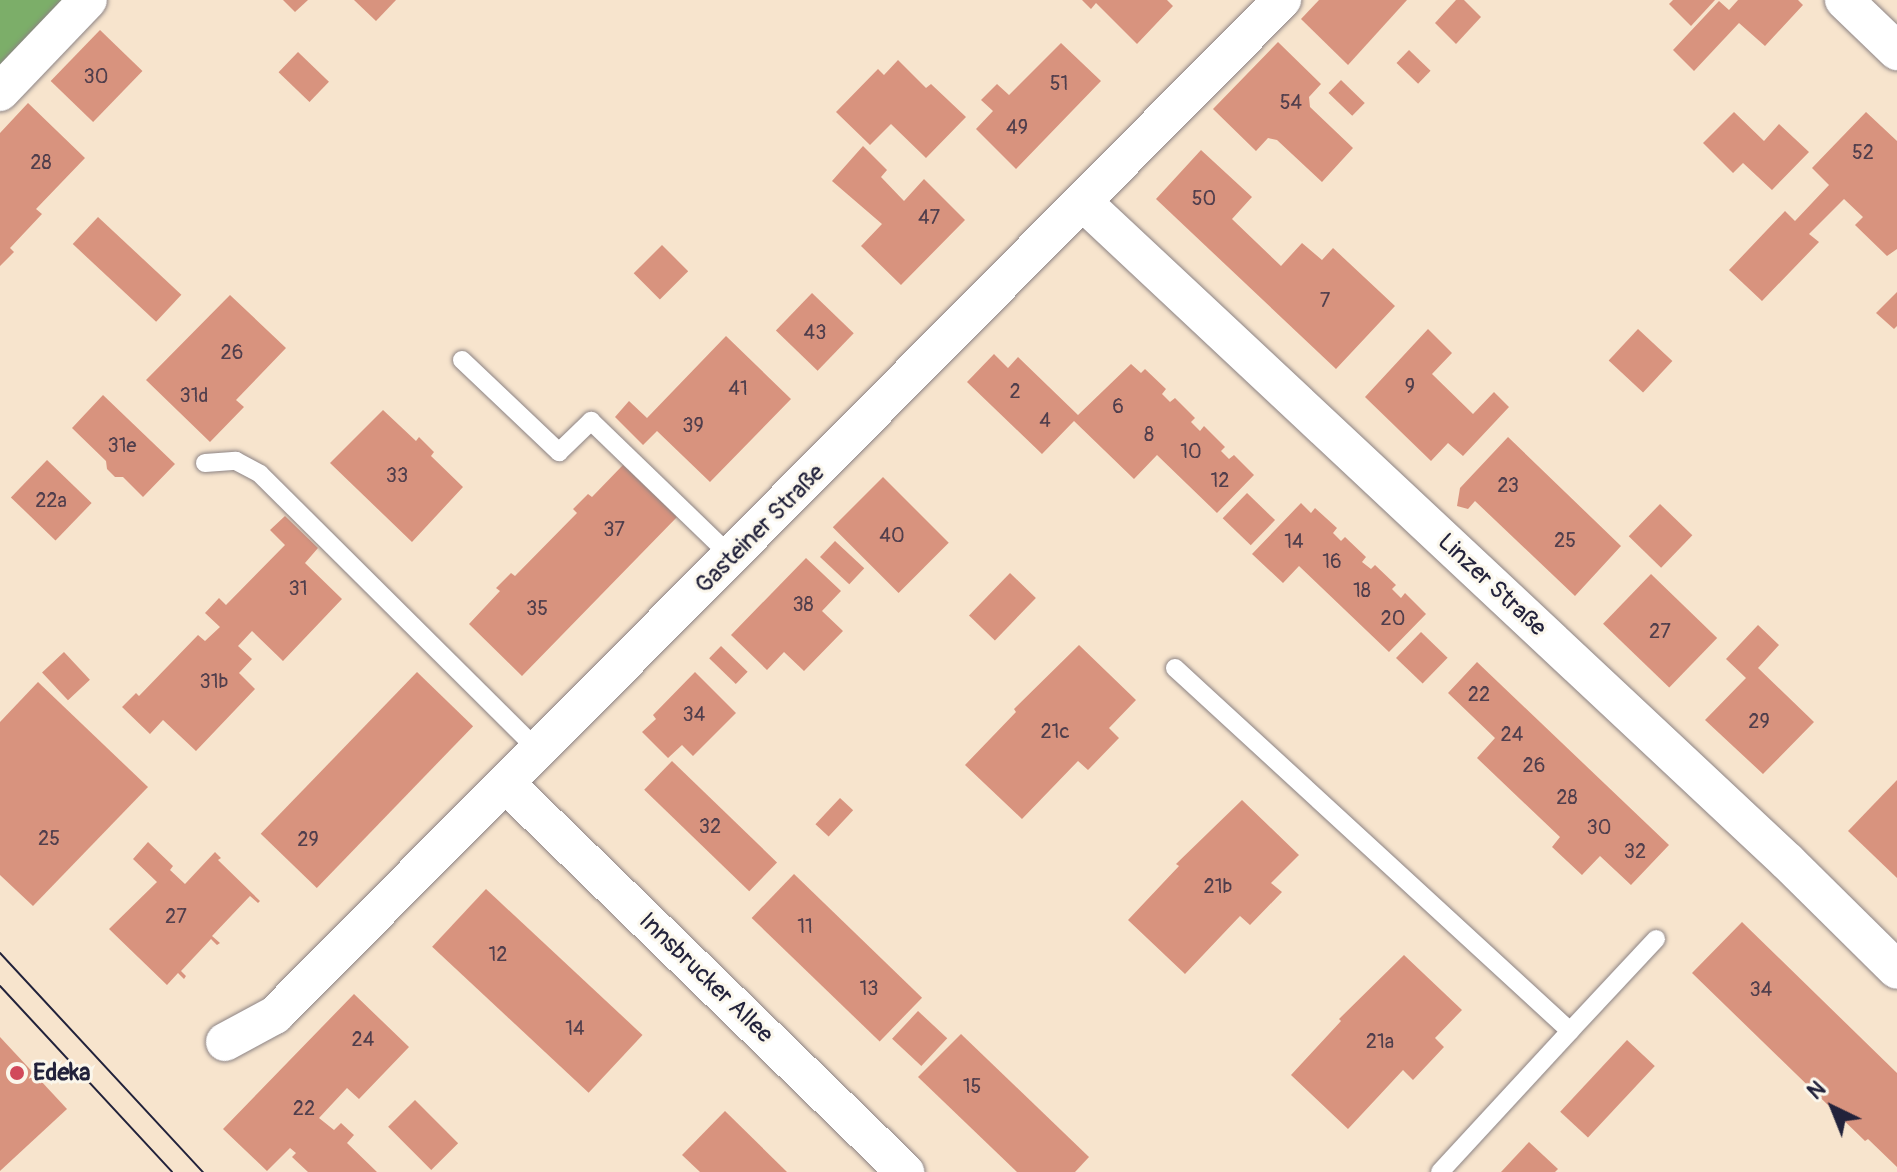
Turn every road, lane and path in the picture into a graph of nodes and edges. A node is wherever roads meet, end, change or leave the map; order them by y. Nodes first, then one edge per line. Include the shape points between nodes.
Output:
1 (88, 0) edge
2 (1282, 0) edge
3 (1844, 0) edge
4 (1897, 51) edge
5 (0, 92) edge
6 (1084, 203) junction
7 (462, 360) dead end
8 (205, 463) dead end
9 (732, 557) junction
10 (1175, 668) dead end
11 (539, 751) junction
12 (506, 784) junction
13 (1656, 939) dead end
14 (1897, 970) edge
15 (1570, 1031) junction
16 (225, 1042) dead end
17 (905, 1172) edge
18 (1440, 1172) edge

1 - 5 street
2 - 6 street, Gasteiner Straße
3 - 4 street
6 - 9 street, Gasteiner Straße
6 - 14 street, Linzer Straße via 1777,851
7 - 9 lane via 559,452 591,421
8 - 11 lane via 236,461 260,474
9 - 11 street, Gasteiner Straße
10 - 15 lane
11 - 12 street, Gasteiner Straße
12 - 16 street, Gasteiner Straße via 275,1015
12 - 17 street, Innsbrucker Allee
13 - 15 lane
15 - 18 lane

